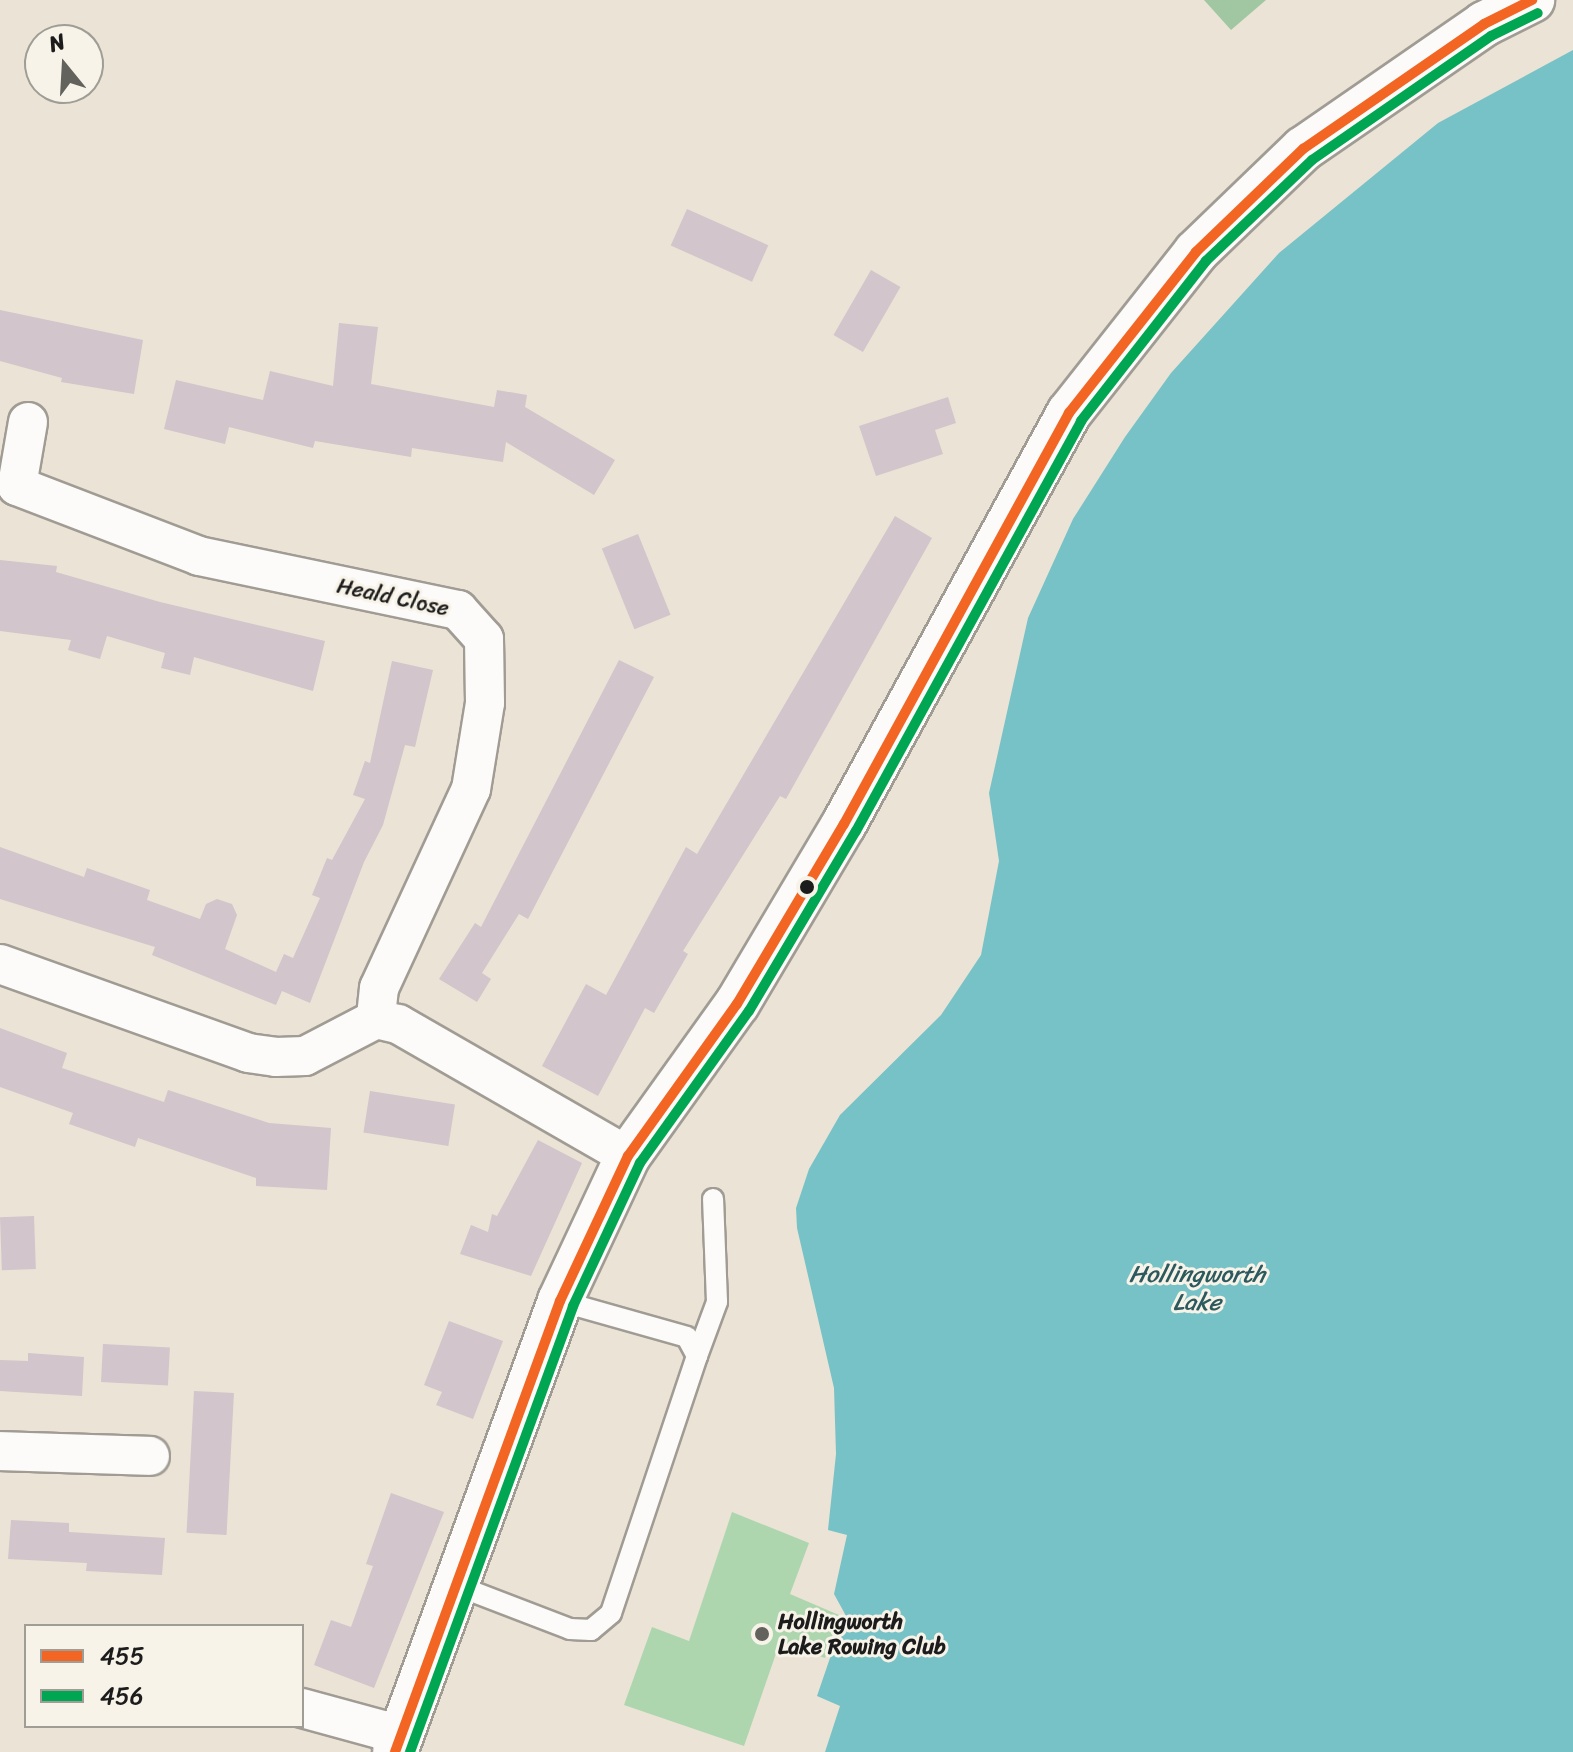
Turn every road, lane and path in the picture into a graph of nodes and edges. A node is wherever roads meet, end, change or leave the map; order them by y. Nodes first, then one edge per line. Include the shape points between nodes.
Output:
1 (1532, 0) edge
2 (28, 422) dead end
3 (0, 964) edge
4 (376, 1019) junction
5 (628, 1156) junction
6 (713, 1199) dead end
7 (560, 1301) junction
8 (697, 1356) junction
9 (0, 1451) edge
10 (150, 1456) dead end
11 (458, 1586) junction
12 (304, 1709) edge
13 (398, 1744) edge

1 - 5 main road via 1484,24 1303,149 1196,252 1079,401 745,991
2 - 4 street, Heald Close via 17,486 199,556 458,610 484,639 485,703 471,789 379,988
3 - 4 street via 248,1053 305,1056
4 - 5 street via 398,1024
5 - 7 main road
6 - 8 lane via 717,1302
7 - 8 lane via 687,1337
7 - 11 main road
8 - 11 lane via 611,1613 591,1630 570,1629
9 - 10 street
11 - 13 main road
12 - 13 street

